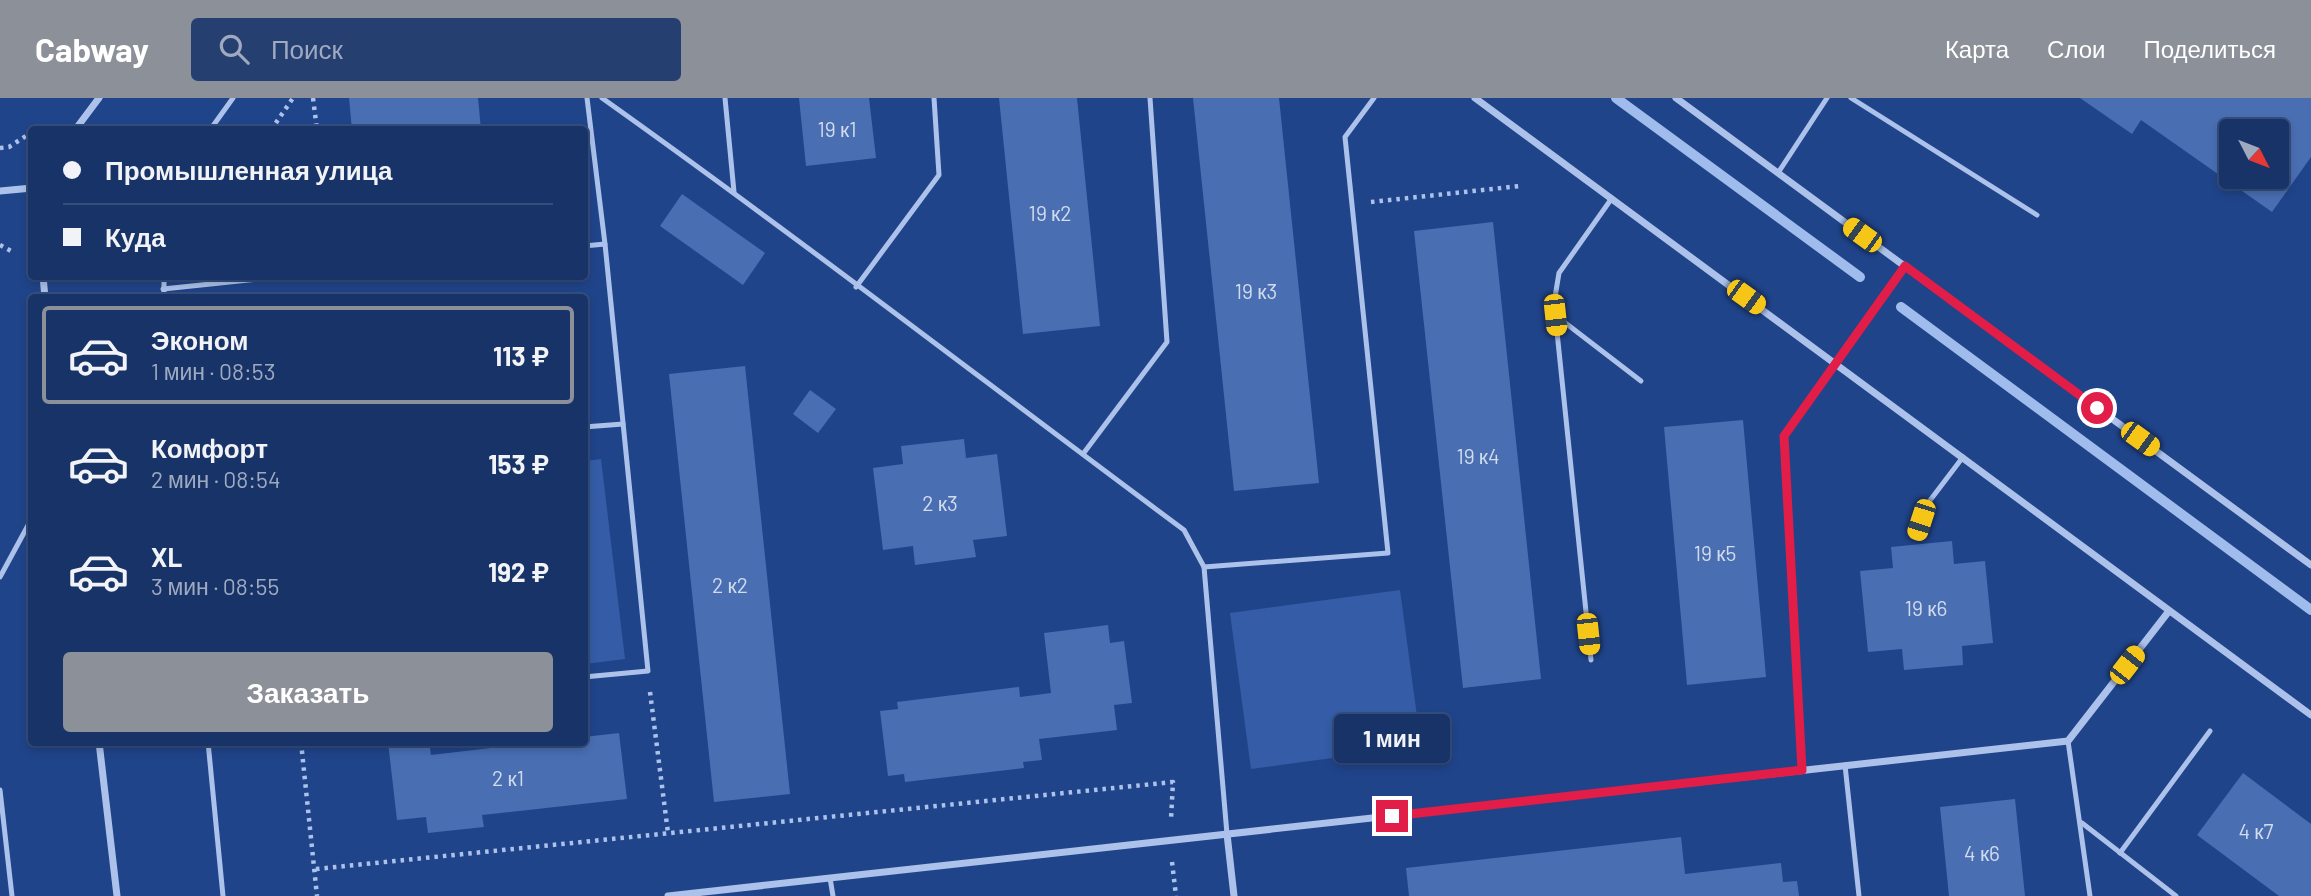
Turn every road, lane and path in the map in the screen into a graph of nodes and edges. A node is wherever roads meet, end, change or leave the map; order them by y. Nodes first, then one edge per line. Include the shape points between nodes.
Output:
1 (99, 98) edge
2 (233, 98) edge
3 (293, 98) edge
4 (313, 98) edge
5 (587, 98) edge
6 (602, 98) edge
7 (725, 98) edge
8 (934, 98) edge
9 (1150, 98) edge
10 (1374, 98) edge
11 (1475, 98) edge
12 (1676, 98) edge
13 (1827, 98) edge
14 (1851, 98) edge
15 (78, 126) edge
16 (213, 126) edge
17 (274, 126) edge
18 (316, 126) edge
19 (28, 135) edge
20 (0, 148) edge
21 (1778, 173) junction
22 (1520, 186) dead end
23 (28, 188) edge
24 (0, 191) edge
25 (734, 192) junction
26 (1612, 198) junction
27 (1352, 204) junction
28 (2036, 215) dead end
29 (605, 244) junction
30 (0, 245) edge
31 (588, 246) edge
32 (13, 252) dead end
33 (1905, 266) junction
34 (164, 280) edge
35 (248, 280) edge
36 (856, 287) junction
37 (163, 289) junction
38 (164, 294) edge
39 (1555, 315) junction
40 (1836, 363) junction
41 (1641, 381) dead end
42 (623, 424) junction
43 (588, 428) edge
44 (1083, 454) junction
45 (1963, 457) junction
46 (28, 525) edge
47 (1916, 534) dead end
48 (2311, 565) edge
49 (1204, 567) junction
50 (0, 577) edge
51 (2169, 611) junction
52 (1591, 660) dead end
53 (648, 671) junction
54 (588, 677) edge
55 (2311, 715) edge
56 (2210, 731) dead end
57 (2068, 741) junction
58 (99, 746) edge
59 (208, 746) edge
60 (301, 746) edge
61 (1845, 765) junction
62 (1802, 770) junction
63 (0, 790) edge
64 (2082, 823) junction
65 (668, 833) junction
66 (1227, 834) junction
67 (1169, 841) junction
68 (2120, 853) junction
69 (316, 869) junction
70 (830, 878) junction
71 (12, 896) edge
72 (117, 896) edge
73 (223, 896) edge
74 (317, 896) edge
75 (668, 896) edge
76 (833, 896) edge
77 (1176, 896) edge
78 (1234, 896) edge
79 (1859, 896) edge
80 (2090, 896) edge
81 (2176, 896) edge

1 - 15 street
2 - 16 lane
3 - 17 path
4 - 18 path
5 - 29 lane
6 - 25 lane
7 - 25 lane
8 - 36 lane via 939,176
9 - 44 lane via 1167,342
10 - 27 lane via 1345,137
11 - 26 street
12 - 21 street
13 - 21 lane
14 - 28 lane
19 - 20 path
21 - 33 street
22 - 27 path
23 - 24 street
25 - 36 lane
26 - 39 lane via 1559,273
26 - 40 street
27 - 49 lane via 1388,553
29 - 31 lane
29 - 42 lane
30 - 32 path
33 - 40 street
33 - 48 street
34 - 37 lane
35 - 37 lane
36 - 44 lane
37 - 38 lane
39 - 41 lane
39 - 52 lane
40 - 45 street
40 - 62 lane via 1784,436
42 - 43 lane
42 - 53 lane
44 - 49 lane via 1184,530
45 - 47 lane via 1925,507
45 - 51 street
46 - 50 lane
49 - 66 lane
51 - 55 street
51 - 57 street
53 - 54 lane
53 - 65 path
56 - 68 lane
57 - 61 street
57 - 64 lane
58 - 72 street
59 - 73 lane
60 - 69 path
61 - 62 street
61 - 79 lane
62 - 66 street
63 - 71 lane
64 - 68 lane
64 - 80 lane
65 - 67 path via 1174,782
65 - 69 path
66 - 67 street
66 - 78 street
67 - 70 street
67 - 77 path
68 - 81 lane
69 - 74 path
70 - 75 street
70 - 76 lane

